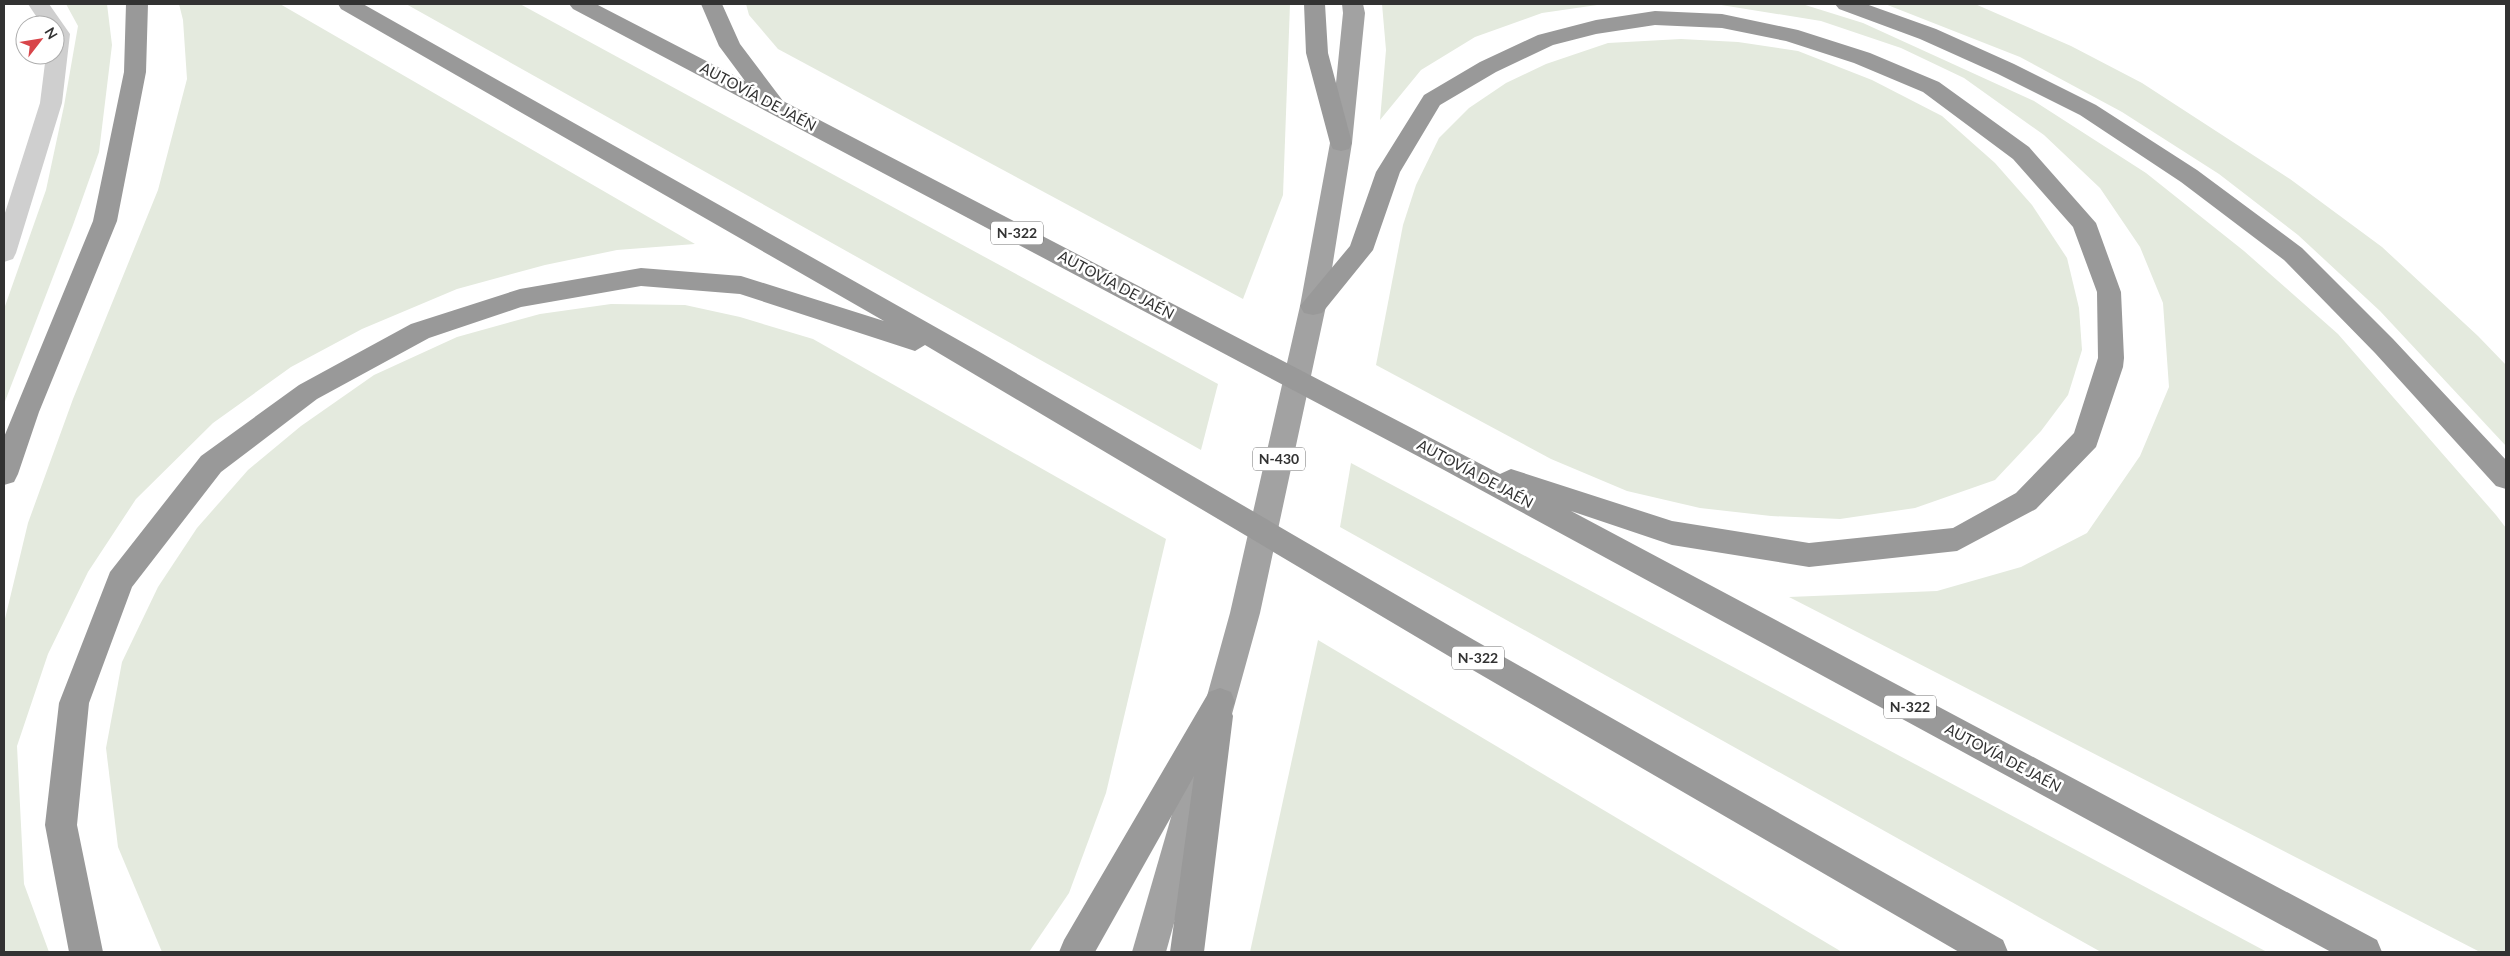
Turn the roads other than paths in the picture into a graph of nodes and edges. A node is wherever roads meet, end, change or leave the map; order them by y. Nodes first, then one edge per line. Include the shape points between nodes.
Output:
1 (39, 4) edge
2 (137, 4) edge
3 (348, 4) edge
4 (580, 4) edge
5 (712, 4) edge
6 (1314, 4) edge
7 (1353, 4) edge
8 (1846, 4) edge
9 (46, 15) edge
10 (55, 65) edge
11 (776, 106) junction
12 (1341, 143) junction
13 (4, 253) edge
14 (1313, 306) junction
15 (969, 358) junction
16 (1454, 462) junction
17 (4, 474) edge
18 (2506, 478) edge
19 (1220, 702) junction
20 (1980, 948) edge
21 (86, 952) edge
22 (1076, 952) edge
23 (1149, 952) edge
24 (1187, 952) edge
25 (2365, 952) edge

1 - 9 street
2 - 17 highway via 135,72 105,221 26,412
3 - 15 highway, N-322
4 - 11 highway, AUTOVÍA DE JAÉN / N-322
5 - 11 highway via 730,46
6 - 12 highway via 1317,53
7 - 12 highway, N-430
8 - 18 highway via 1928,34 2088,110 2189,176 2293,254 2384,346
10 - 13 street via 51,103
11 - 16 highway, AUTOVÍA DE JAÉN / N-322
12 - 14 highway, N-430
14 - 16 highway via 1361,250 1388,172 1432,100 1488,67 1546,40 1596,27 1655,18 1722,21 1790,34 1862,58 1931,88 2021,152 2084,223 2108,292 2110,367 2086,439 2026,501 1957,539 1809,555 1672,533
14 - 19 highway, N-430 via 1245,613
15 - 20 highway, N-322
15 - 21 highway via 741,285 641,277 520,298 420,331 308,392 211,464 120,580 74,703 61,824
16 - 25 highway, AUTOVÍA DE JAÉN / N-322
19 - 22 highway
19 - 23 highway, N-430
19 - 24 highway

